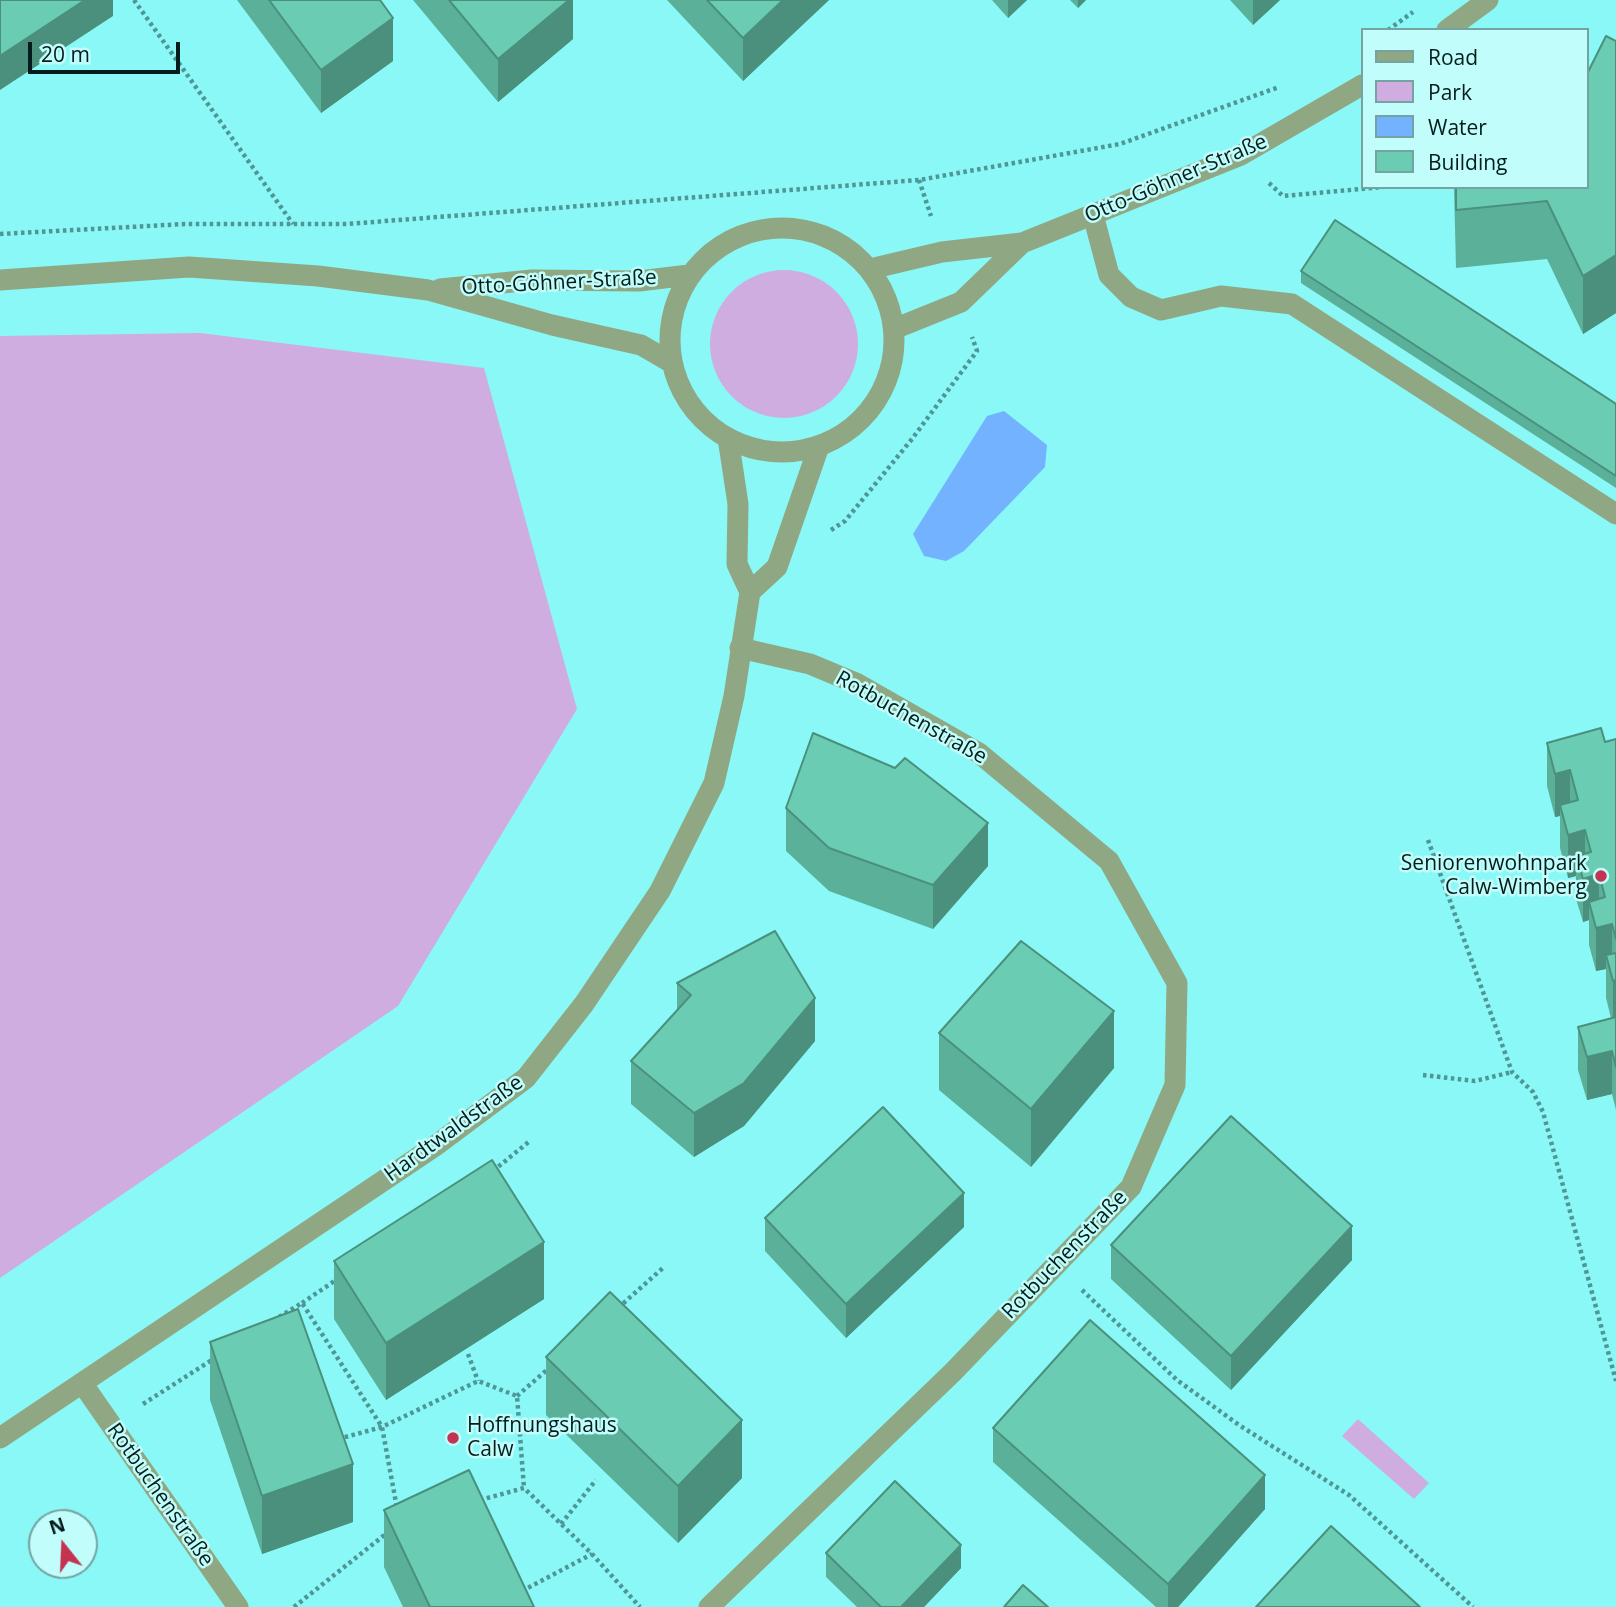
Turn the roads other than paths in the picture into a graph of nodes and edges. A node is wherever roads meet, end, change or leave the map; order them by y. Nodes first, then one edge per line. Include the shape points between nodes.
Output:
1 (1488, 0) edge
2 (1450, 28) edge
3 (1360, 86) edge
4 (1093, 215) junction
5 (1022, 243) junction
6 (870, 269) junction
7 (689, 275) junction
8 (0, 280) edge
9 (428, 290) junction
10 (894, 329) junction
11 (672, 363) junction
12 (728, 438) junction
13 (819, 446) junction
14 (1616, 514) edge
15 (750, 592) junction
16 (740, 648) junction
17 (82, 1383) junction
18 (0, 1438) edge
19 (722, 1603) edge
20 (238, 1607) edge

1 - 2 street
3 - 4 street, Otto-Göhner-Straße via 1241,155
4 - 5 street, Otto-Göhner-Straße
4 - 14 street via 1110,275 1131,297 1161,310 1221,296 1292,304
5 - 6 street, Otto-Göhner-Straße via 942,251
5 - 10 street, Otto-Göhner-Straße via 961,302
6 - 7 street via 834,240 813,231 779,227 734,239
6 - 10 street via 887,297
7 - 9 street, Otto-Göhner-Straße via 639,281 532,280
7 - 11 street via 671,323
8 - 9 street, Otto-Göhner-Straße via 189,267
9 - 11 street, Otto-Göhner-Straße via 641,345
10 - 13 street via 893,359 884,387 868,412 846,432
11 - 12 street via 683,393 702,419
12 - 13 street via 773,452
12 - 15 street via 738,504 737,564
13 - 15 street via 777,566
15 - 16 street, Hardtwaldstraße
16 - 17 street, Hardtwaldstraße via 714,783 660,891 584,1004 526,1078 435,1146
16 - 19 street, Rotbuchenstraße via 810,664 858,684 979,753 1109,861 1177,983 1175,1085 1131,1187
17 - 18 street, Hardtwaldstraße
17 - 20 street, Rotbuchenstraße

